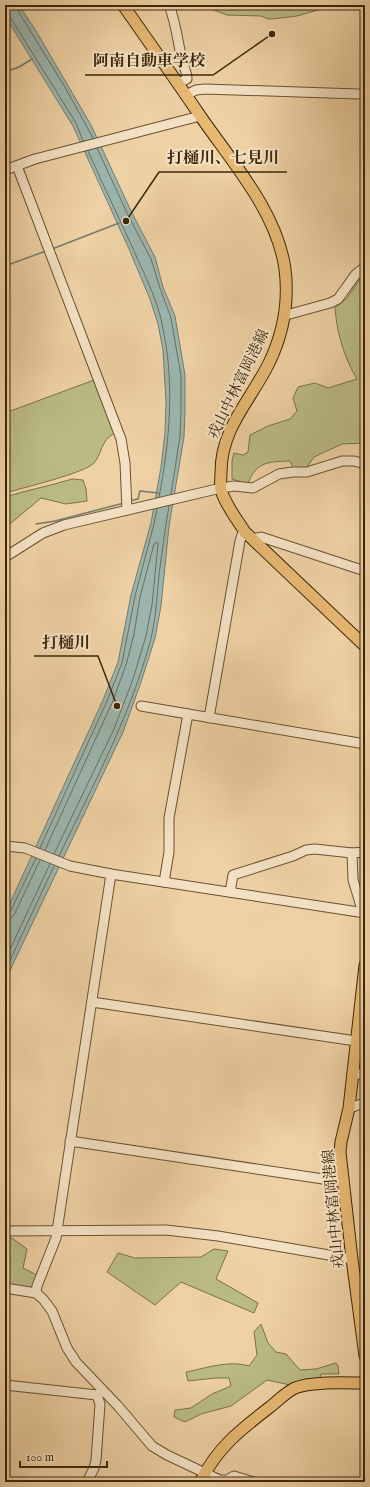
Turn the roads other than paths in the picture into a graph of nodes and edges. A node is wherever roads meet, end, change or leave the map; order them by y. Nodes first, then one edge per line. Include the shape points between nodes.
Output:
1 (123, 5) edge
2 (169, 5) edge
3 (178, 84) junction
4 (358, 94) dead end
5 (186, 95) junction
6 (200, 116) junction
7 (17, 166) junction
8 (5, 170) edge
9 (365, 267) edge
10 (285, 314) junction
11 (365, 464) edge
12 (221, 488) junction
13 (127, 510) junction
14 (249, 535) junction
15 (5, 557) edge
16 (365, 571) edge
17 (365, 646) edge
18 (141, 706) dead end
19 (188, 714) junction
20 (209, 718) junction
21 (365, 744) edge
22 (5, 846) edge
23 (365, 852) edge
24 (352, 853) junction
25 (111, 874) junction
26 (164, 882) junction
27 (230, 892) junction
28 (364, 913) edge
29 (365, 964) edge
30 (92, 1002) junction
31 (356, 1041) junction
32 (365, 1073) edge
33 (352, 1075) junction
34 (365, 1103) edge
35 (348, 1108) junction
36 (70, 1141) junction
37 (343, 1182) junction
38 (5, 1231) edge
39 (58, 1231) junction
40 (352, 1260) junction
41 (5, 1288) edge
42 (36, 1294) junction
43 (362, 1311) edge
44 (365, 1356) edge
45 (365, 1383) edge
46 (5, 1385) edge
47 (100, 1393) junction
48 (202, 1478) edge
49 (87, 1482) edge
50 (254, 1482) edge

1 - 3 main road, 戎山中林富岡港線
2 - 3 street via 182,62 187,73 187,79
3 - 5 main road, 戎山中林富岡港線
4 - 5 street via 205,89
5 - 6 main road, 戎山中林富岡港線
6 - 7 street via 35,159
6 - 10 main road, 戎山中林富岡港線 via 242,176 272,226 285,269
7 - 8 street
7 - 13 street via 121,439
9 - 10 street via 356,274 338,300
10 - 12 main road, 戎山中林富岡港線 via 269,362 231,427 224,445
11 - 12 street via 354,461 330,463 307,472 279,474 253,488
12 - 13 street
12 - 14 main road, 戎山中林富岡港線 via 231,511
13 - 15 street via 54,528
14 - 16 street
14 - 17 main road, 戎山中林富岡港線
14 - 20 street via 242,535 240,540
18 - 19 street
19 - 20 street
19 - 26 street via 169,818 169,852
20 - 21 street
22 - 25 street via 28,849 66,864
23 - 24 street
24 - 27 street via 306,850 233,875
24 - 28 street via 353,880
25 - 26 street
25 - 30 street
26 - 27 street
27 - 28 street
29 - 31 main road, 戎山中林富岡港線
30 - 31 street
30 - 36 street
31 - 33 main road, 戎山中林富岡港線
32 - 33 street
33 - 35 main road, 戎山中林富岡港線
34 - 35 street
35 - 37 main road, 戎山中林富岡港線 via 340,1152
36 - 37 street
36 - 39 street
37 - 40 main road, 戎山中林富岡港線
38 - 39 street
39 - 40 street via 131,1229 198,1233
39 - 42 street
40 - 43 main road, 戎山中林富岡港線
41 - 42 street
42 - 47 street via 52,1311 67,1348
43 - 44 main road, 戎山中林富岡港線
45 - 48 main road via 323,1384 294,1389 229,1440
46 - 47 street
47 - 48 street via 118,1406 152,1446
47 - 49 street via 96,1460
48 - 50 street via 227,1480 234,1476

